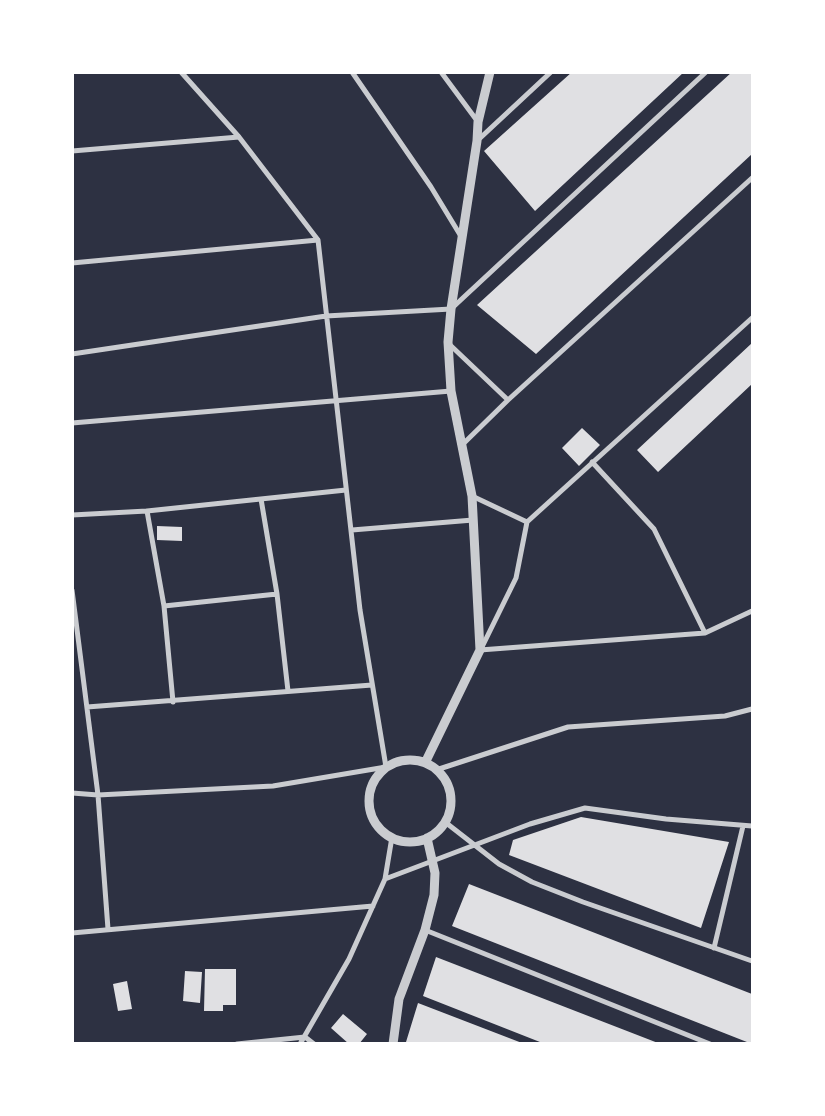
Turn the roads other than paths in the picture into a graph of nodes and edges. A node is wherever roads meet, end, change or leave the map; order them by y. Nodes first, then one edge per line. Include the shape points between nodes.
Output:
1 (181, 72) edge
2 (352, 72) edge
3 (441, 72) edge
4 (490, 72) edge
5 (551, 72) edge
6 (706, 72) edge
7 (478, 122) junction
8 (239, 137) junction
9 (477, 140) junction
10 (72, 151) edge
11 (752, 178) edge
12 (462, 238) junction
13 (318, 240) junction
14 (72, 262) edge
15 (451, 309) junction
16 (326, 316) junction
17 (752, 318) edge
18 (448, 342) junction
19 (72, 354) edge
20 (451, 391) junction
21 (508, 400) junction
22 (336, 401) junction
23 (72, 422) edge
24 (462, 445) junction
25 (592, 462) junction
26 (346, 490) junction
27 (472, 496) junction
28 (261, 499) junction
29 (147, 511) junction
30 (72, 515) edge
31 (473, 520) junction
32 (527, 522) junction
33 (352, 530) junction
34 (72, 590) edge
35 (277, 594) junction
36 (164, 606) junction
37 (752, 611) edge
38 (705, 633) junction
39 (480, 650) junction
40 (372, 685) junction
41 (288, 691) junction
42 (173, 702) junction
43 (87, 707) junction
44 (752, 709) edge
45 (425, 763) junction
46 (386, 767) junction
47 (436, 770) junction
48 (72, 793) edge
49 (98, 795) junction
50 (445, 822) junction
51 (743, 826) junction
52 (752, 826) edge
53 (392, 837) junction
54 (427, 838) junction
55 (476, 846) junction
56 (432, 861) junction
57 (385, 879) junction
58 (373, 906) junction
59 (108, 929) junction
60 (425, 930) junction
61 (72, 934) edge
62 (714, 948) junction
63 (752, 961) edge
64 (305, 1037) junction
65 (237, 1044) edge
66 (300, 1044) edge
67 (314, 1044) edge
68 (394, 1044) edge
69 (710, 1044) edge

1 - 8 street
2 - 12 street
3 - 7 street
4 - 7 street
5 - 9 street
6 - 15 street
7 - 9 street
8 - 10 street
8 - 13 street
9 - 12 street
11 - 21 street
12 - 15 street
13 - 14 street
13 - 16 street
15 - 16 street
15 - 18 street
16 - 19 street
16 - 22 street
17 - 25 street
18 - 20 street
18 - 21 street
20 - 22 street
20 - 24 street
21 - 24 street
22 - 23 street
22 - 26 street
24 - 27 street
25 - 32 street
25 - 38 street via 654,530
26 - 28 street
26 - 33 street
27 - 31 street
27 - 32 street
28 - 29 street
28 - 35 street
29 - 30 street
29 - 36 street
31 - 33 street
31 - 39 street
32 - 39 street via 516,578
33 - 40 street
34 - 43 street
35 - 36 street
35 - 41 street
36 - 42 street
37 - 38 street
38 - 39 street
39 - 45 street
40 - 41 street
40 - 46 street
41 - 42 street
42 - 43 street
43 - 49 street
44 - 47 street via 725,716 568,727
45 - 46 street via 409,759
45 - 47 street
46 - 49 street via 273,786
46 - 53 street via 373,783 369,804 381,831
47 - 50 street via 445,779 450,792 451,805
48 - 49 street
49 - 59 street
50 - 54 street via 439,831
50 - 55 street
51 - 52 street
51 - 55 street via 585,808 530,824
51 - 62 street
53 - 54 street via 419,841
53 - 57 street
54 - 56 street
55 - 56 street
55 - 62 street via 499,864 532,882
56 - 57 street
56 - 60 street via 435,890
57 - 58 street
58 - 59 street
58 - 64 street via 349,960
59 - 61 street
60 - 68 street via 399,999
60 - 69 street
62 - 63 street
64 - 65 street
64 - 66 street
64 - 67 street

